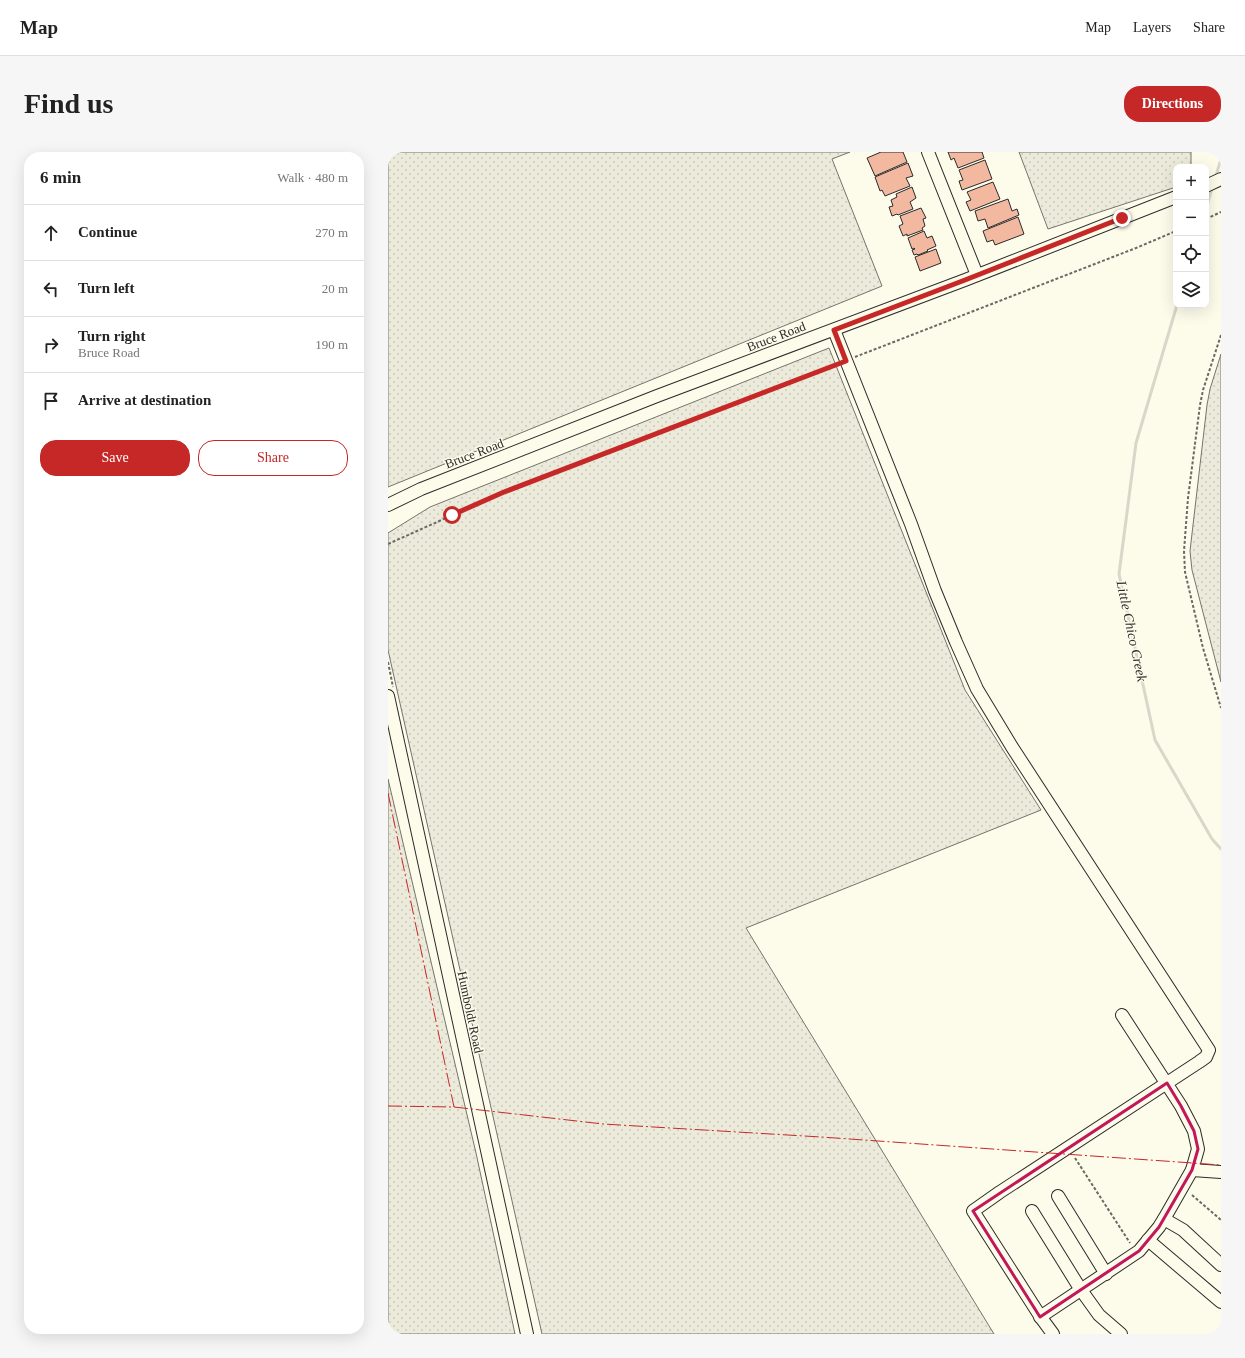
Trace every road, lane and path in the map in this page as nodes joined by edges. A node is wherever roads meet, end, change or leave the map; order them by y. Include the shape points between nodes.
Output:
1 (928, 152) edge
2 (1221, 180) edge
3 (1209, 185) edge
4 (1173, 199) edge
5 (1221, 212) edge
6 (1209, 218) edge
7 (1173, 232) edge
8 (977, 275) junction
9 (834, 330) junction
10 (1221, 335) edge
11 (846, 361) junction
12 (388, 505) edge
13 (388, 544) edge
14 (388, 696) edge
15 (1221, 708) edge
16 (1122, 1015) dead end
17 (1167, 1083) junction
18 (1075, 1158) dead end
19 (1192, 1170) junction
20 (1221, 1172) edge
21 (1192, 1195) dead end
22 (1058, 1196) dead end
23 (1032, 1210) dead end
24 (1164, 1219) junction
25 (1221, 1220) edge
26 (1148, 1240) junction
27 (1130, 1244) dead end
28 (1221, 1265) edge
29 (1106, 1274) junction
30 (1081, 1290) junction
31 (1221, 1302) edge
32 (1040, 1317) junction
33 (526, 1334) edge
34 (1053, 1334) edge
35 (1121, 1334) edge

1 - 8 street
2 - 3 street
4 - 8 street, Bruce Road
5 - 6 path
7 - 11 path
8 - 9 street, Bruce Road
9 - 11 street
9 - 12 street, Bruce Road via 657,396 421,489
10 - 15 path via 1200,406 1184,551 1185,572
11 - 13 path via 504,492
11 - 17 street via 938,598 977,689 1016,754 1208,1050 1206,1057
14 - 33 street, Humboldt Road
16 - 17 street
17 - 19 street via 1194,1131 1198,1149
17 - 32 street via 973,1211
18 - 27 path
19 - 20 street
19 - 24 street
21 - 25 path
22 - 29 street
23 - 30 street
24 - 26 street
24 - 28 street via 1183,1230
26 - 29 street via 1139,1251
26 - 31 street
29 - 30 street
30 - 32 street
30 - 35 street via 1099,1315
32 - 34 street

